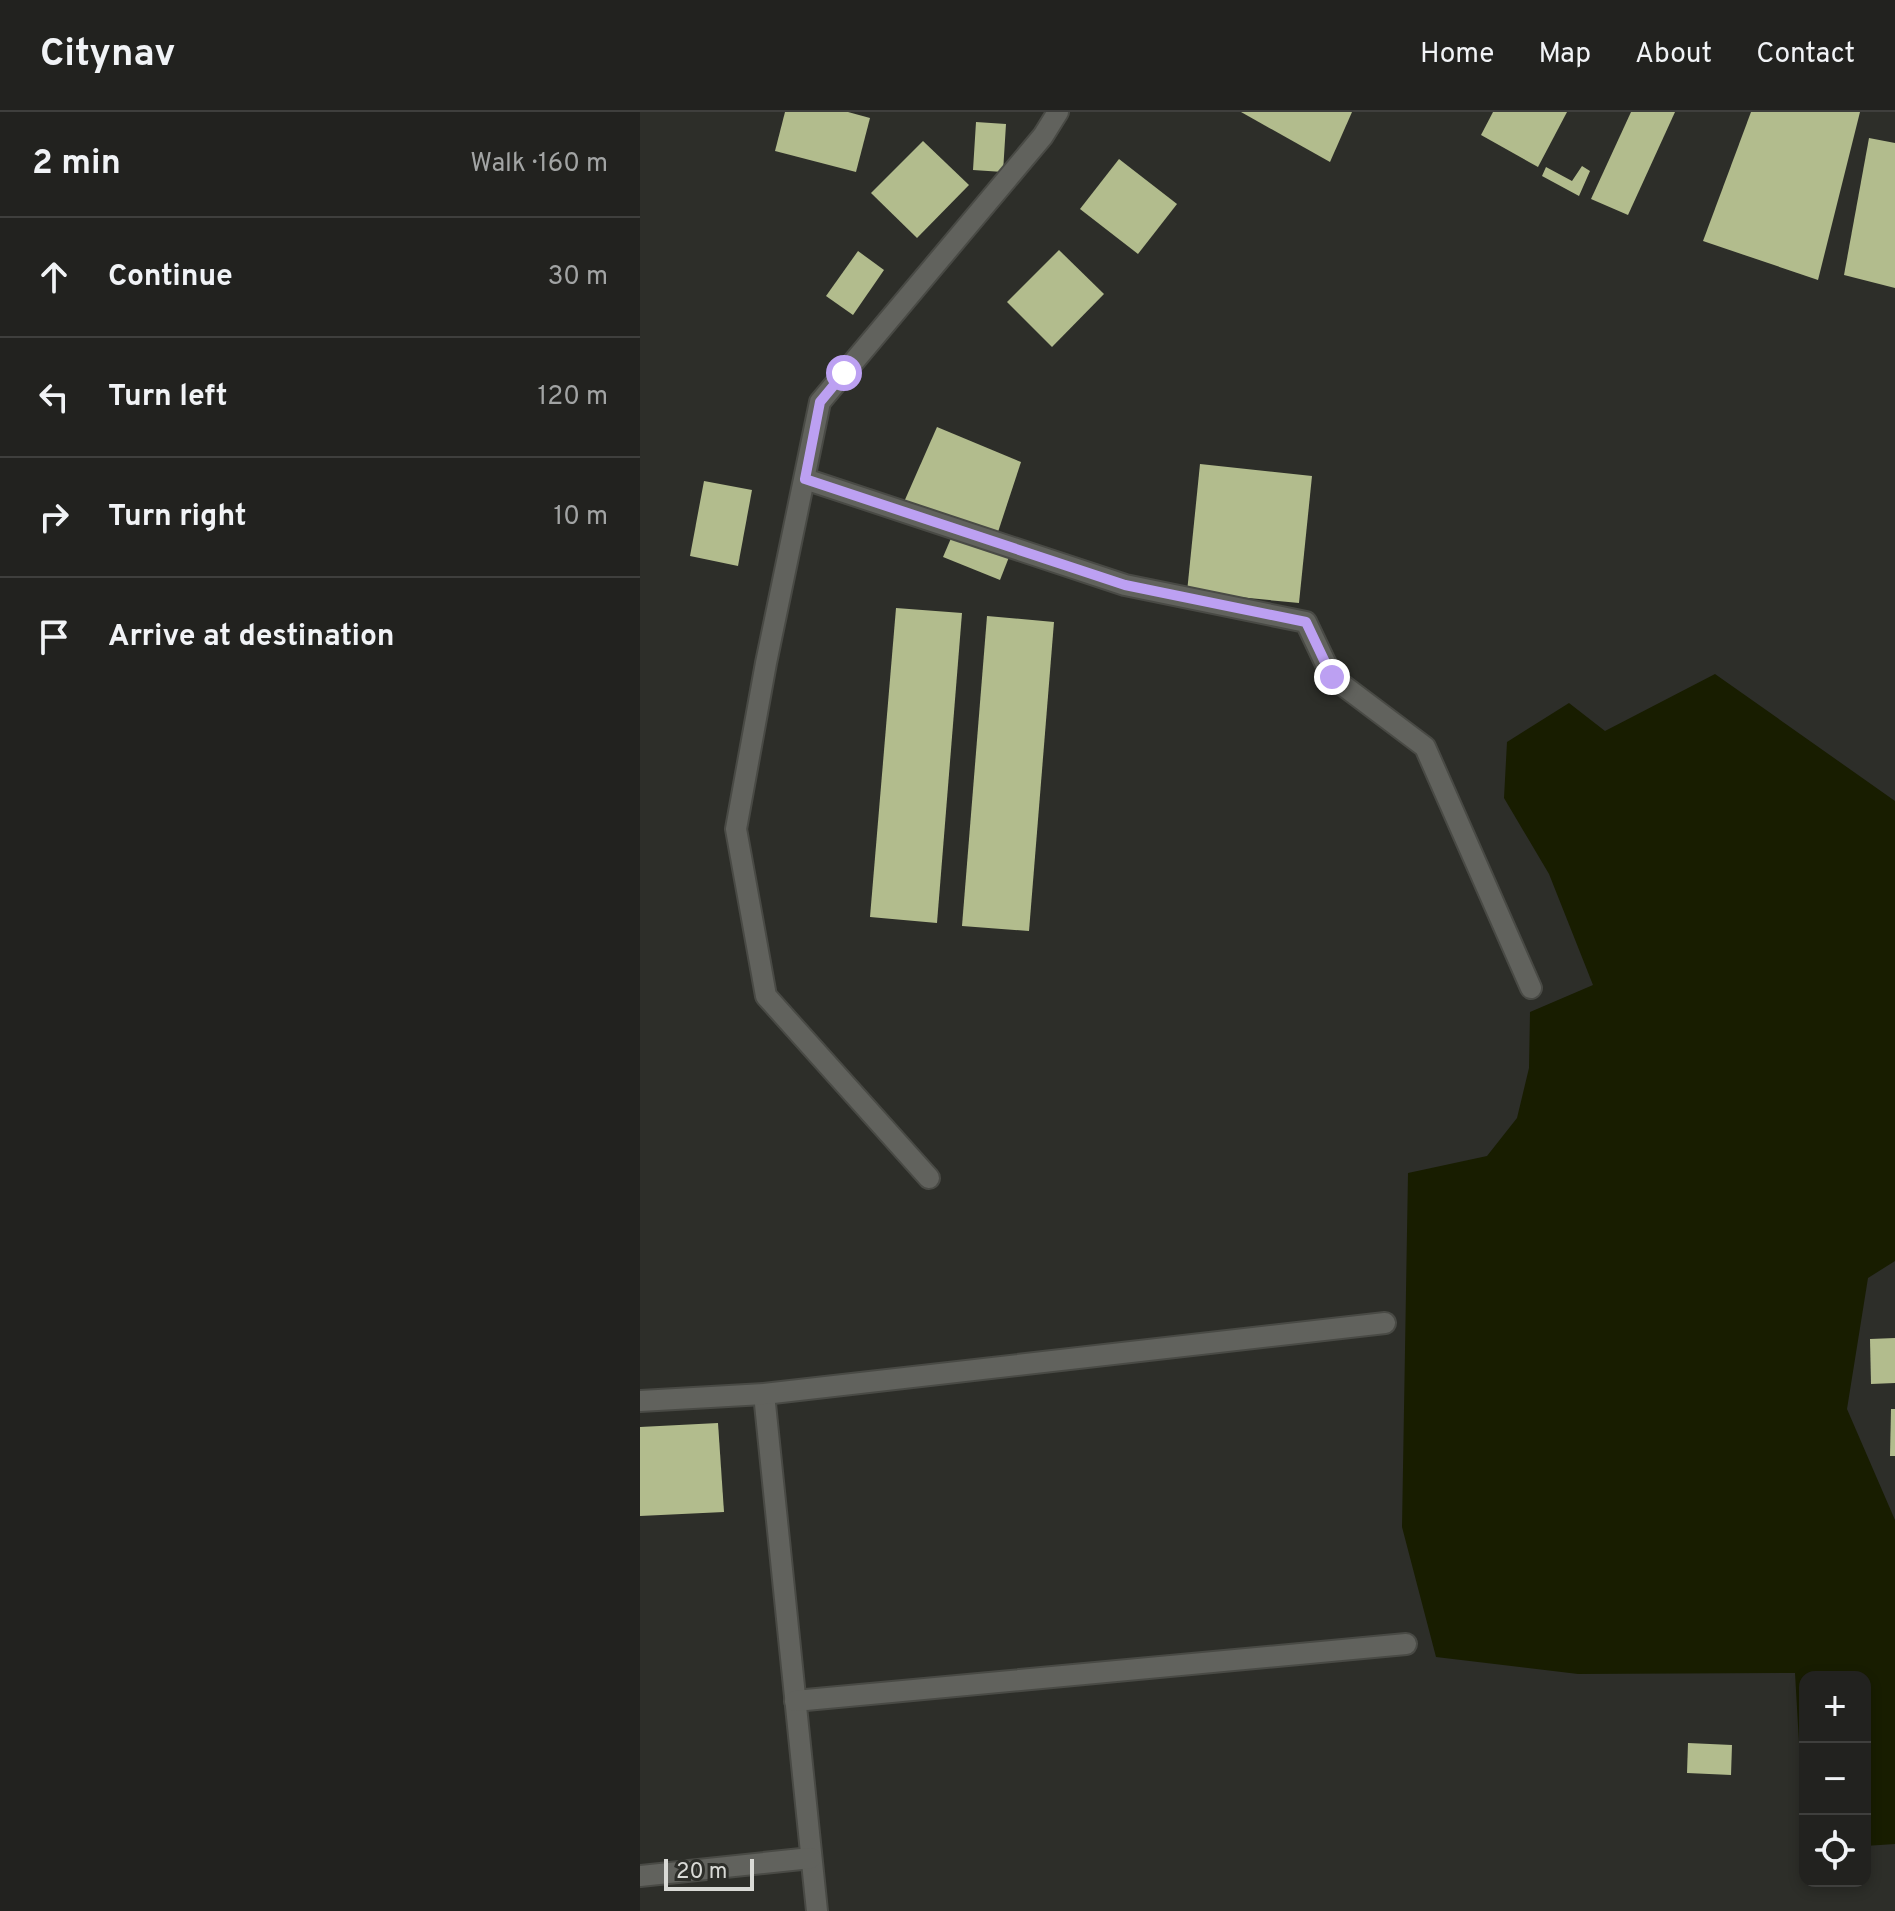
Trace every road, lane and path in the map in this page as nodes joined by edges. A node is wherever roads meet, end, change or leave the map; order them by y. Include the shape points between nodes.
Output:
1 (1058, 112) edge
2 (805, 479) junction
3 (1531, 988) dead end
4 (929, 1178) dead end
5 (1385, 1323) dead end
6 (764, 1394) junction
7 (640, 1401) edge
8 (1406, 1644) dead end
9 (795, 1701) junction
10 (811, 1858) junction
11 (640, 1876) edge
12 (817, 1911) edge

1 - 2 street via 820,402
2 - 3 street via 1125,585 1306,622 1332,677 1425,747
2 - 4 street via 763,678 736,829 738,844 766,996
5 - 6 street
6 - 7 street
6 - 9 street
8 - 9 street
9 - 10 street
10 - 11 street
10 - 12 street

